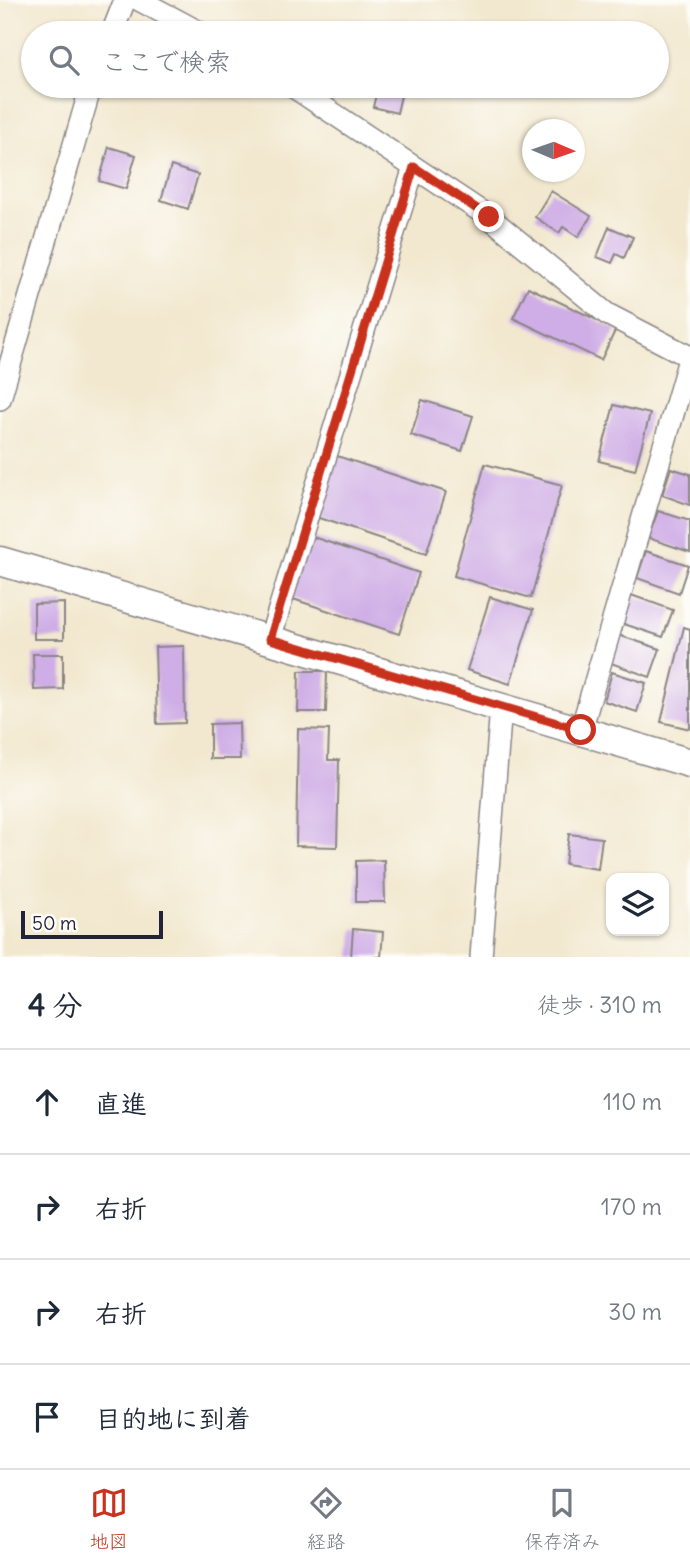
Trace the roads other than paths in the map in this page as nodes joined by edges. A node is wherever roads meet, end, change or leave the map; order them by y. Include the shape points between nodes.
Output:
1 (125, 0) edge
2 (139, 0) edge
3 (117, 21) edge
4 (178, 21) edge
5 (88, 98) edge
6 (310, 98) edge
7 (414, 167) junction
8 (690, 357) edge
9 (0, 399) edge
10 (0, 561) edge
11 (270, 639) junction
12 (501, 707) junction
13 (581, 730) junction
14 (690, 763) edge
15 (481, 957) edge

1 - 3 street
2 - 4 street
5 - 9 street
6 - 7 street
7 - 8 street via 489,217 607,314
7 - 11 street
8 - 13 street
10 - 11 street
11 - 12 street
12 - 13 street
12 - 15 street
13 - 14 street

